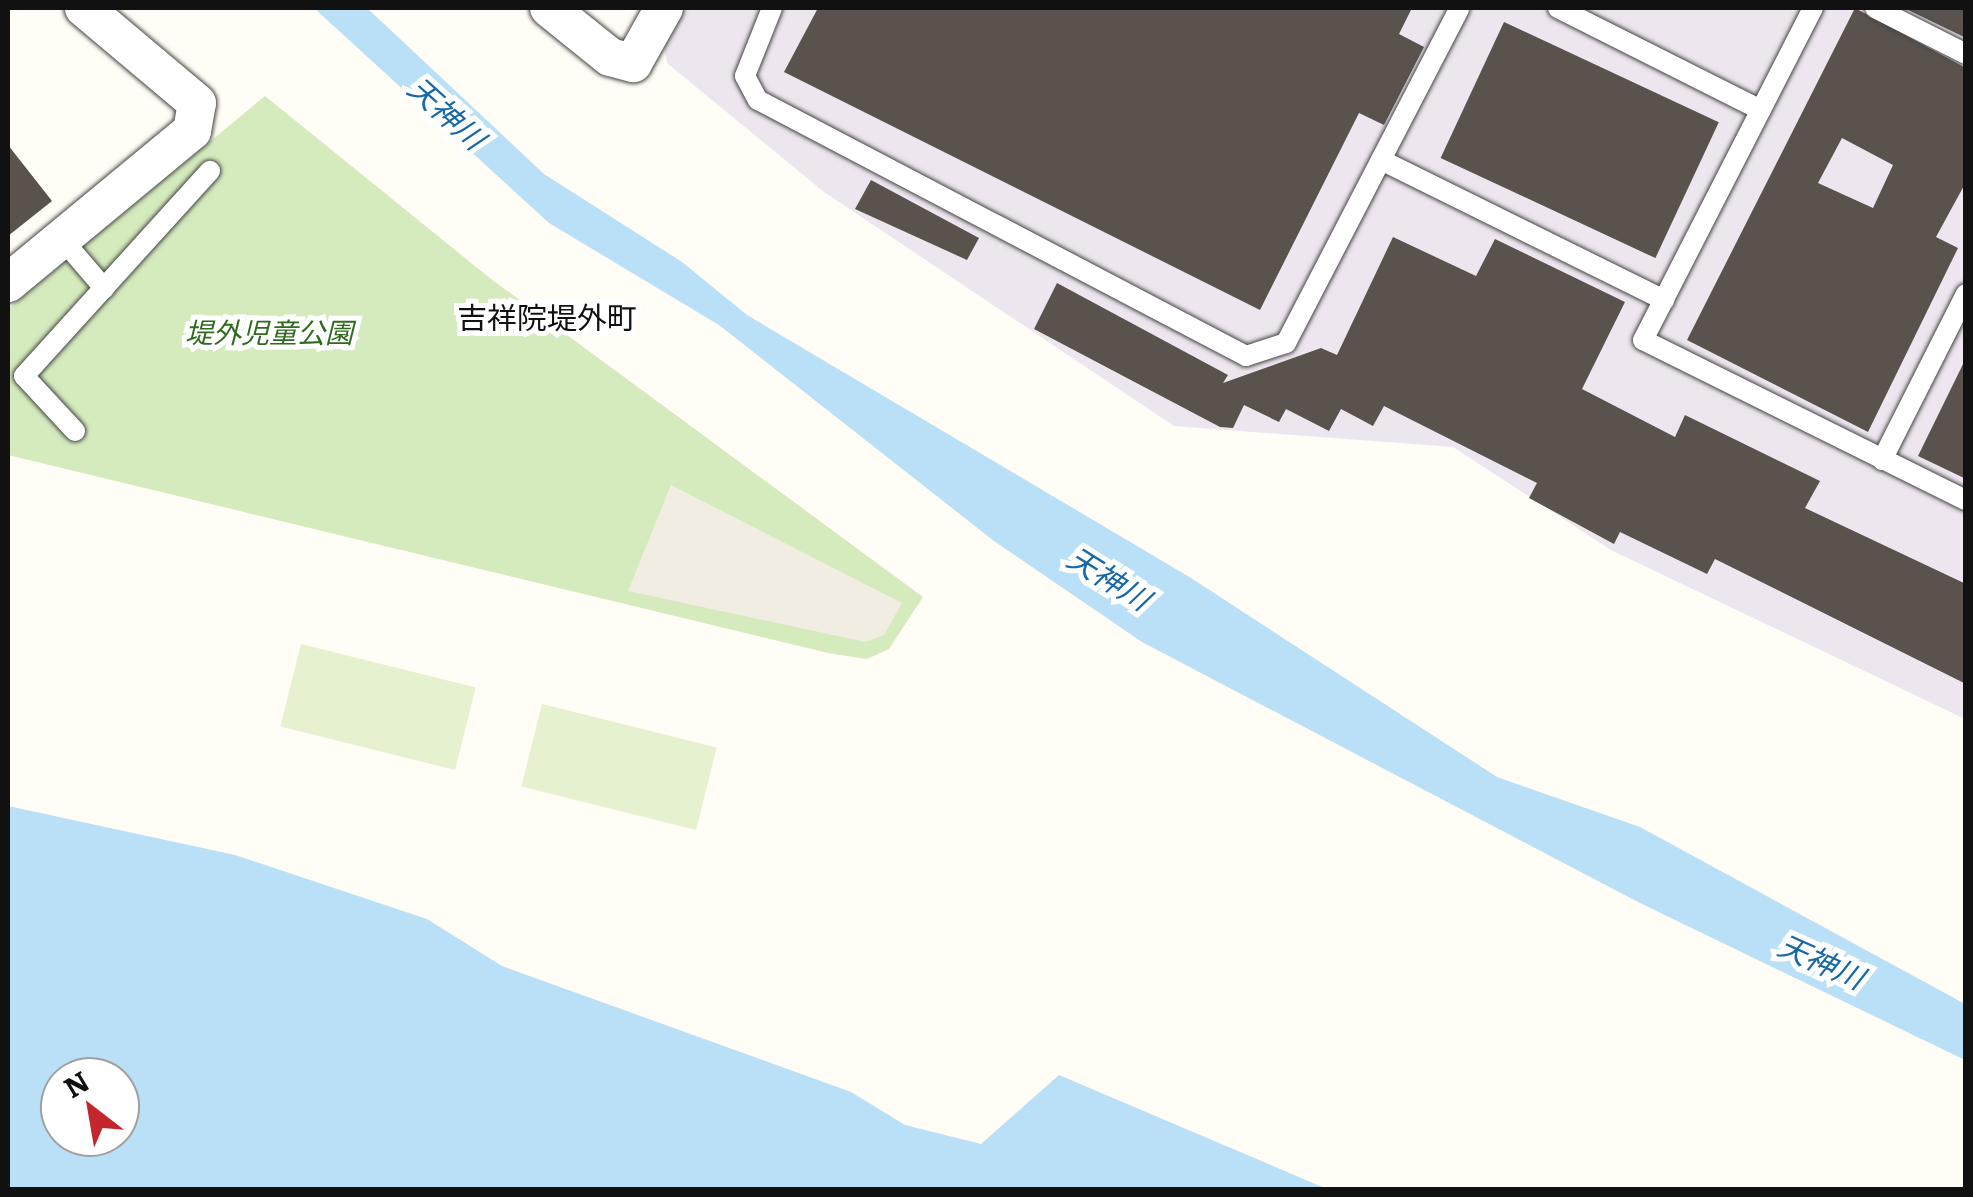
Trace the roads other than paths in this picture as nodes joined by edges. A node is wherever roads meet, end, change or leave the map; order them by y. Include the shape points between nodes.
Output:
1 (84, 8) edge
2 (549, 8) edge
3 (664, 8) edge
4 (772, 8) edge
5 (1460, 8) edge
6 (1558, 8) edge
7 (1813, 8) edge
8 (1875, 8) edge
9 (1966, 54) edge
10 (1760, 110) junction
11 (1381, 160) junction
12 (210, 171) dead end
13 (62, 239) junction
14 (8, 284) edge
15 (104, 288) junction
16 (1966, 294) edge
17 (1664, 300) junction
18 (74, 431) dead end
19 (1882, 460) junction
20 (1966, 500) edge

1 - 13 street via 197,102 192,131
2 - 3 street via 610,57 634,63
4 - 11 lane via 744,76 758,100 1246,356 1286,344
5 - 11 lane
6 - 10 lane
7 - 10 lane
8 - 9 lane
10 - 17 lane
11 - 17 lane
12 - 15 lane
13 - 14 street
13 - 15 lane
15 - 18 lane via 24,376
16 - 19 lane
17 - 19 lane via 1644,340
19 - 20 lane

